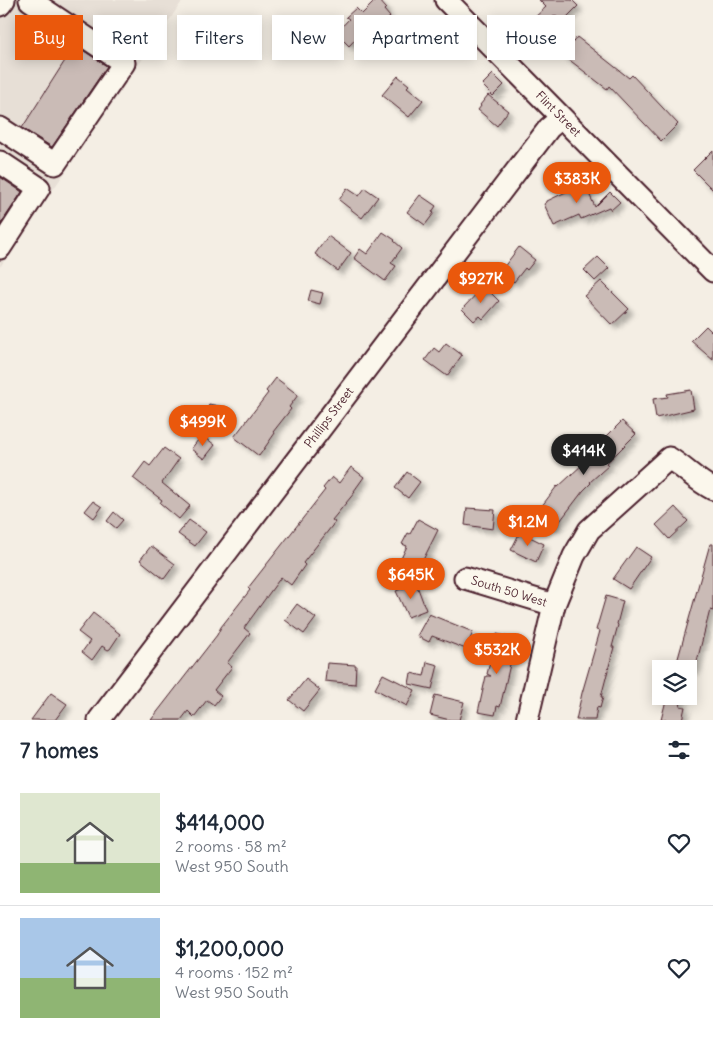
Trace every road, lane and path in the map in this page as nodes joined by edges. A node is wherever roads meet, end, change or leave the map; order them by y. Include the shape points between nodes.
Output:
1 (4, 0) edge
2 (30, 0) edge
3 (446, 0) edge
4 (0, 5) edge
5 (561, 118) junction
6 (0, 128) edge
7 (0, 162) edge
8 (0, 248) edge
9 (713, 271) edge
10 (713, 489) edge
11 (465, 578) dead end
12 (554, 605) junction
13 (99, 720) edge
14 (527, 720) edge

1 - 4 street
2 - 6 street via 124,63 55,164
3 - 5 street, Flint Street
5 - 9 street, Flint Street
5 - 13 street, Phillips Street via 549,128
7 - 8 street via 40,188
10 - 12 street via 669,458 589,530 574,556
11 - 12 street, South 50 West
12 - 14 street

